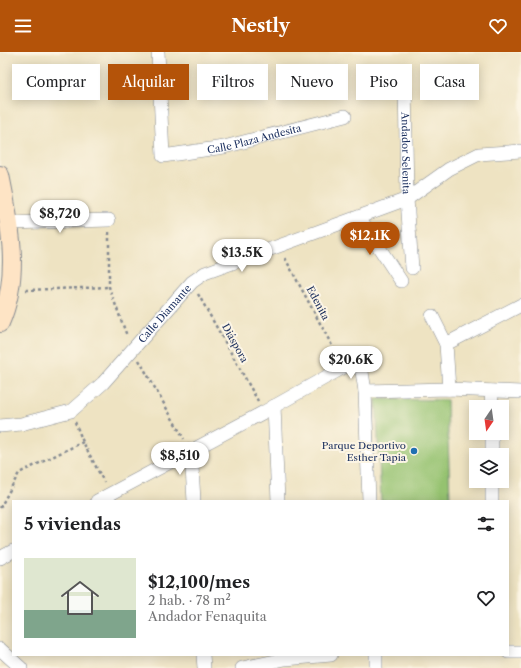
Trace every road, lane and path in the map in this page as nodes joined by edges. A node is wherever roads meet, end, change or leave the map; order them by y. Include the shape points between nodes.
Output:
1 (158, 52) edge
2 (405, 100) edge
3 (345, 116) dead end
4 (521, 151) edge
5 (0, 175) edge
6 (407, 199) junction
7 (359, 217) junction
8 (109, 220) joint
9 (10, 223) junction
10 (279, 247) junction
11 (412, 268) dead end
12 (401, 281) dead end
13 (192, 282) junction
14 (109, 287) junction
15 (10, 290) junction
16 (521, 305) edge
17 (432, 316) dead end
18 (0, 323) edge
19 (446, 344) junction
20 (132, 349) junction
21 (344, 367) junction
22 (449, 389) junction
23 (365, 391) junction
24 (491, 391) junction
25 (521, 392) edge
26 (492, 400) edge
27 (269, 409) junction
28 (71, 411) junction
29 (0, 426) edge
30 (83, 442) junction
31 (191, 450) junction
32 (492, 488) edge
33 (110, 493) junction
34 (99, 500) edge
35 (194, 500) edge
36 (278, 500) edge
37 (369, 500) edge
38 (492, 500) edge
39 (0, 508) edge
40 (12, 552) edge
41 (0, 558) edge
42 (5, 649) edge
43 (509, 652) edge
44 (521, 652) edge
45 (203, 656) edge
46 (308, 656) edge
47 (376, 656) edge
48 (285, 657) edge
49 (251, 667) edge
50 (21, 668) edge
51 (204, 668) edge
52 (376, 668) edge

1 - 3 street, Calle Plaza Andesita via 163,156 224,147
2 - 6 street, Andador Selenita
4 - 6 street, Calle Diamante via 479,154 449,169
5 - 9 street
6 - 7 street, Calle Diamante
6 - 11 street, Andador Selenita
7 - 10 street, Calle Diamante
7 - 12 street
8 - 9 street
8 - 14 path
9 - 15 street
10 - 13 street, Calle Diamante via 205,273
10 - 21 path, Edenita
13 - 20 street, Calle Diamante
13 - 27 path, Diáspora
14 - 15 path
14 - 20 path
15 - 18 street
16 - 19 street
17 - 19 street
19 - 22 street
20 - 28 street, Calle Diamante via 103,382
20 - 31 path
21 - 23 street via 356,363 362,372
21 - 27 street
22 - 23 street
22 - 24 street
23 - 37 street
24 - 25 street
24 - 26 street
27 - 31 street
27 - 36 street
28 - 29 street, Calle Diamante via 21,424
28 - 30 path
30 - 33 path
30 - 39 path via 19,473
31 - 33 street
31 - 35 street
32 - 38 street
33 - 34 street
40 - 41 street
42 - 50 street
43 - 44 street
45 - 51 street
46 - 48 street
47 - 52 street
48 - 49 street

